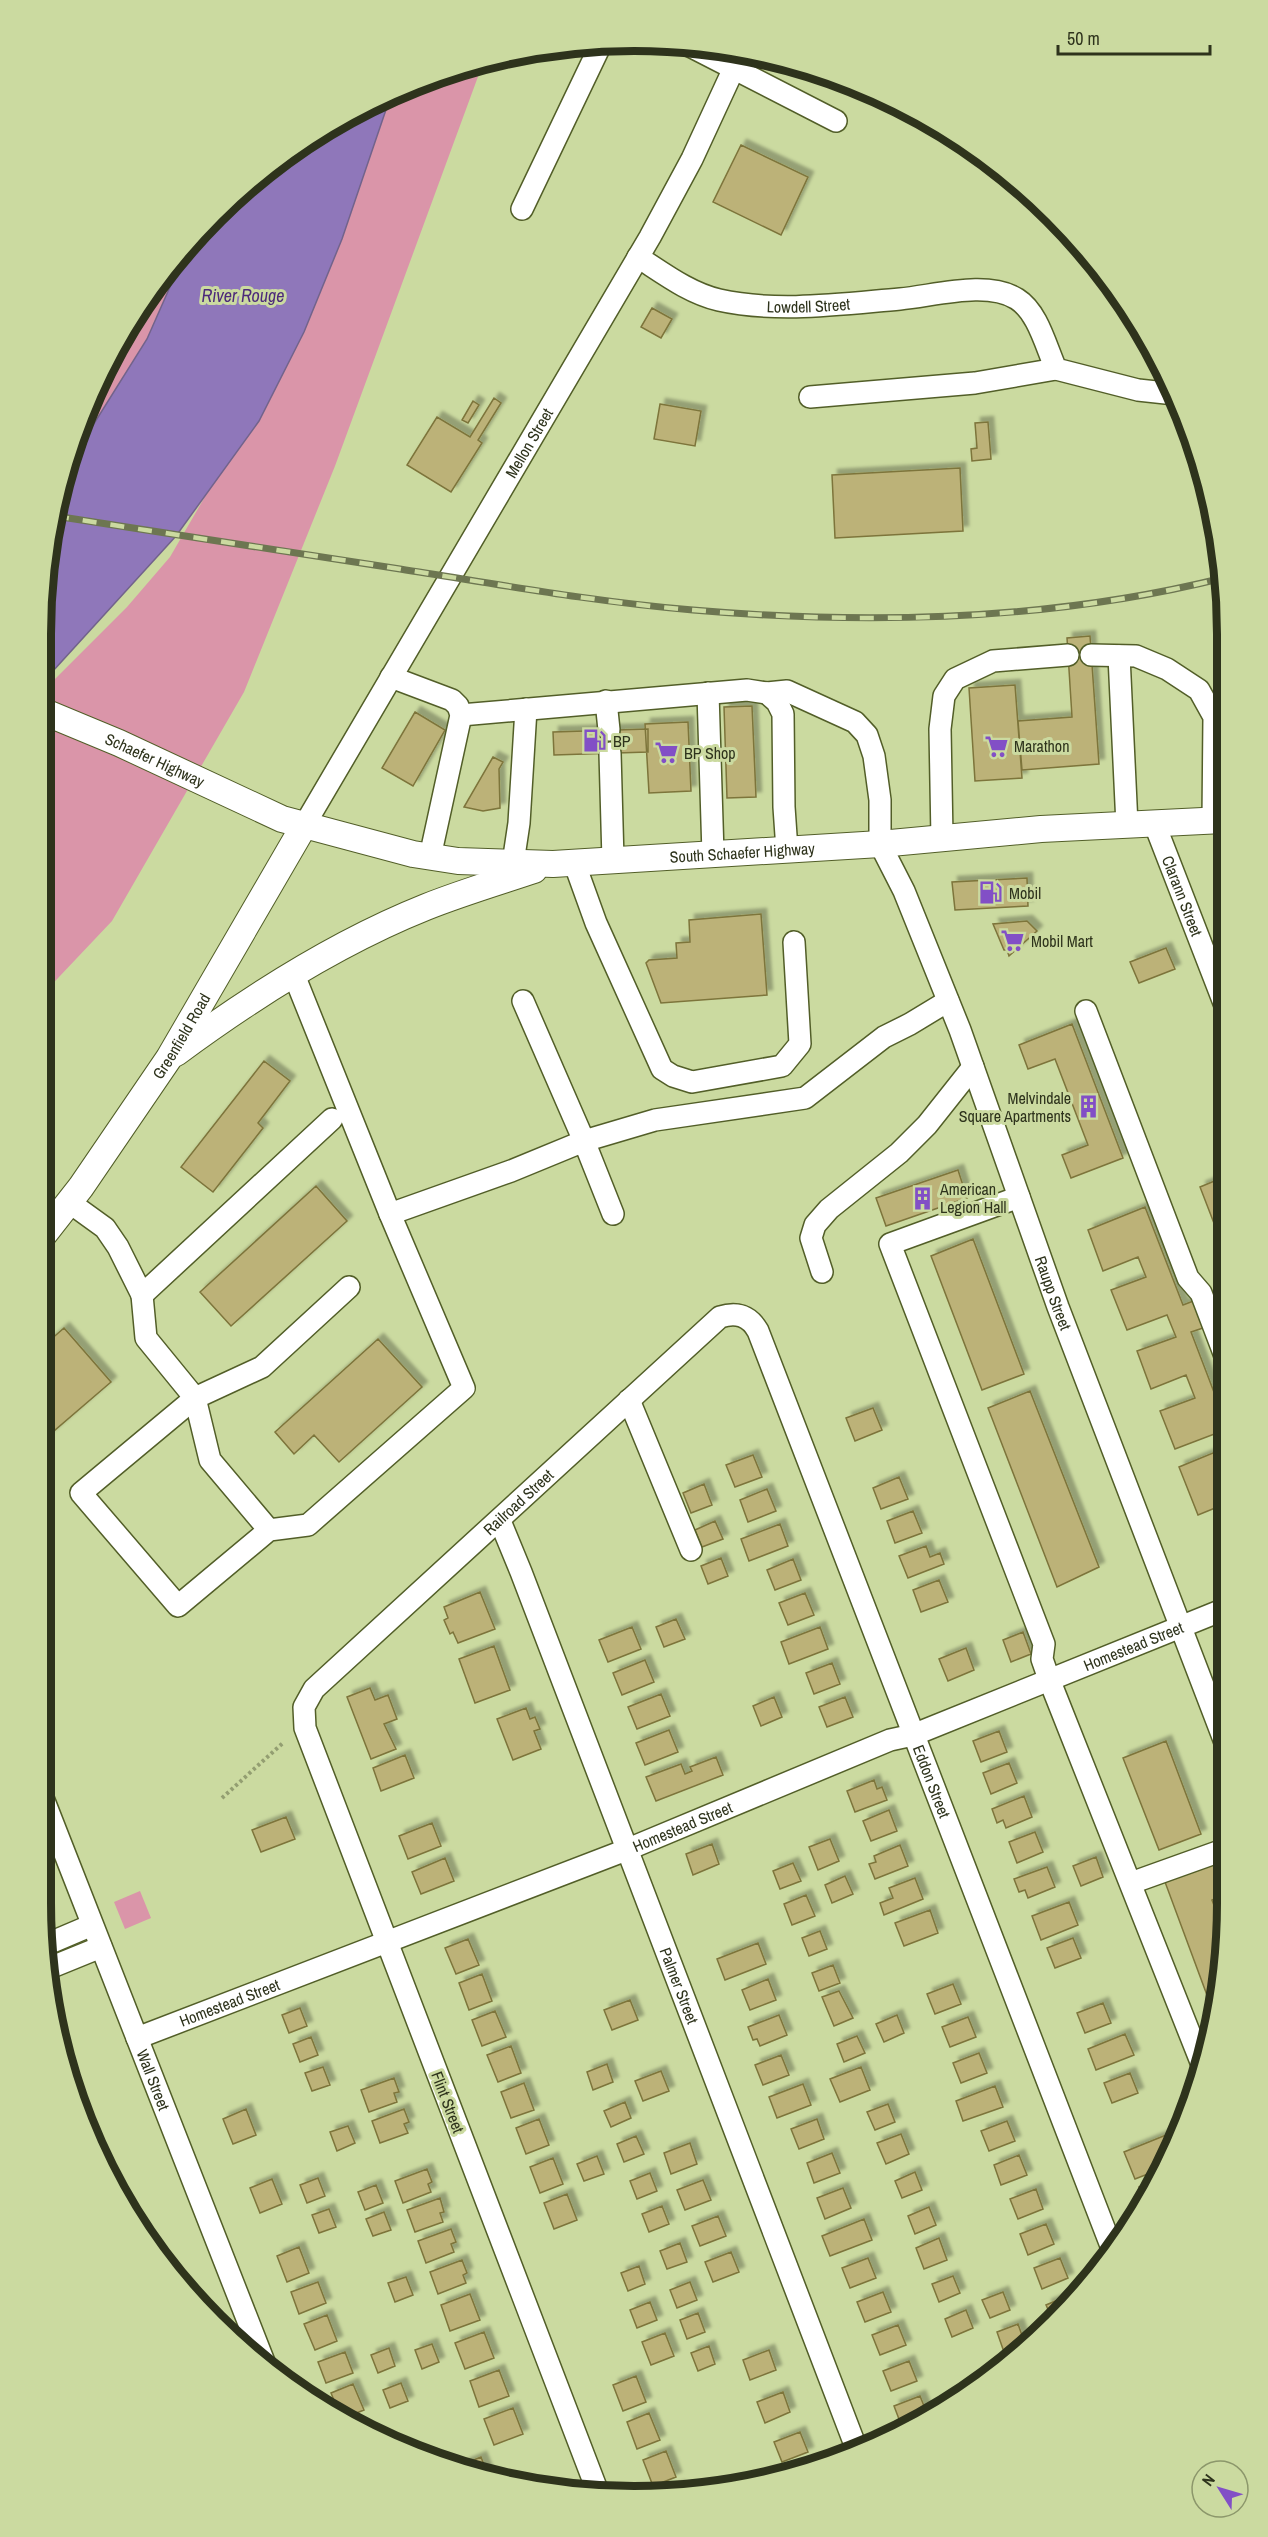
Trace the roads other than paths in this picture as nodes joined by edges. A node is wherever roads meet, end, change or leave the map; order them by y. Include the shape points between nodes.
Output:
1 (597, 52) edge
2 (738, 61) edge
3 (836, 121) dead end
4 (522, 209) dead end
5 (638, 257) junction
6 (1056, 369) junction
7 (1165, 393) edge
8 (810, 397) dead end
9 (1091, 655) dead end
10 (1068, 656) dead end
11 (1119, 656) junction
12 (391, 677) junction
13 (708, 693) junction
14 (767, 693) junction
15 (606, 701) junction
16 (526, 709) junction
17 (51, 715) edge
18 (461, 715) junction
19 (609, 730) dead end
20 (610, 753) dead end
21 (1217, 794) edge
22 (266, 813) joint
23 (1217, 820) edge
24 (305, 824) junction
25 (1127, 825) junction
26 (1155, 825) junction
27 (942, 838) junction
28 (880, 844) junction
29 (787, 850) junction
30 (713, 854) junction
31 (430, 857) junction
32 (613, 860) junction
33 (513, 863) junction
34 (564, 863) junction
35 (794, 942) dead end
36 (1215, 956) edge
37 (294, 975) junction
38 (523, 1001) dead end
39 (948, 1001) junction
40 (1086, 1011) dead end
41 (168, 1058) junction
42 (973, 1067) junction
43 (333, 1119) dead end
44 (584, 1141) junction
45 (1019, 1197) junction
46 (69, 1202) junction
47 (390, 1214) junction
48 (613, 1214) dead end
49 (51, 1225) edge
50 (822, 1272) dead end
51 (349, 1287) dead end
52 (142, 1295) junction
53 (743, 1316) joint
54 (1217, 1335) edge
55 (195, 1398) junction
56 (629, 1400) junction
57 (500, 1521) junction
58 (269, 1530) junction
59 (691, 1550) dead end
60 (1217, 1612) edge
61 (1180, 1626) junction
62 (1049, 1679) junction
63 (1217, 1703) edge
64 (304, 1707) joint
65 (913, 1735) junction
66 (51, 1818) edge
67 (626, 1850) junction
68 (1217, 1851) edge
69 (1131, 1883) junction
70 (92, 1924) junction
71 (52, 1942) edge
72 (388, 1943) junction
73 (101, 1947) junction
74 (55, 1966) edge
75 (137, 2038) junction
76 (1197, 2053) edge
77 (1109, 2241) edge
78 (259, 2349) edge
79 (854, 2443) edge
80 (595, 2485) edge

1 - 4 street
2 - 3 street
2 - 5 street, Mellon Street via 692,159
5 - 6 street, Lowdell Street via 685,287 717,299 772,306 900,299 989,289 1016,298 1031,313
5 - 12 street, Mellon Street
6 - 7 street
6 - 8 street via 975,383
9 - 11 street
10 - 27 street via 993,661 955,679 944,696 940,729
11 - 21 street via 1136,656 1167,669 1199,690 1214,717
11 - 25 street
12 - 18 street via 452,700
12 - 24 street, Mellon Street
13 - 14 street
13 - 15 street
13 - 30 street
14 - 28 street via 787,691 855,722 867,735 880,800
14 - 29 street via 783,714
15 - 16 street
15 - 19 street
16 - 18 street
16 - 33 street
17 - 22 main road, Schaefer Highway
18 - 31 street
20 - 32 street
22 - 24 main road, South Schaefer Highway
23 - 26 main road, South Schaefer Highway
24 - 31 main road, South Schaefer Highway
24 - 41 main road, Greenfield Road
25 - 26 main road, South Schaefer Highway
25 - 27 main road, South Schaefer Highway
26 - 36 street, Clarann Street
27 - 28 main road, South Schaefer Highway
28 - 29 main road, South Schaefer Highway
28 - 39 street, Raupp Street via 904,891
29 - 30 main road, South Schaefer Highway
30 - 32 main road, South Schaefer Highway
31 - 33 main road, South Schaefer Highway
32 - 34 main road, South Schaefer Highway
33 - 34 main road, South Schaefer Highway
34 - 35 street via 596,923 662,1069 673,1077 692,1082 782,1066 800,1044
34 - 37 main road via 424,908
37 - 41 main road via 231,1012
37 - 47 street
38 - 44 street
39 - 42 street, Raupp Street
39 - 44 street via 884,1037 805,1098 654,1120
40 - 54 street via 1188,1278 1201,1293
41 - 46 main road, Greenfield Road
42 - 45 street, Raupp Street
42 - 50 street via 927,1125 815,1225 811,1238
43 - 52 street
44 - 47 street
44 - 48 street
45 - 61 street, Raupp Street
45 - 62 street via 890,1244 1044,1644 1042,1659
46 - 49 main road, Greenfield Road
46 - 52 street via 105,1228
47 - 58 street via 464,1388 308,1525
51 - 55 street via 262,1367
52 - 55 street via 146,1338
53 - 56 street, Railroad Street via 720,1317
53 - 65 street, Eddon Street via 758,1331
55 - 58 street via 210,1461
55 - 58 street via 81,1493 178,1606
56 - 57 street, Railroad Street
56 - 59 street
57 - 64 street, Railroad Street via 314,1689
57 - 67 street, Palmer Street
60 - 61 street, Homestead Street
61 - 62 street, Homestead Street
61 - 63 street, Raupp Street
62 - 65 street, Homestead Street
62 - 69 street
64 - 72 street, Flint Street via 305,1728
65 - 67 street, Homestead Street via 890,1740
65 - 77 street, Eddon Street
66 - 70 street, Wall Street
67 - 72 street, Homestead Street
67 - 79 street, Palmer Street
68 - 69 street
69 - 76 street
70 - 71 street
70 - 73 street, Wall Street
72 - 75 street, Homestead Street
72 - 80 street, Flint Street
73 - 74 street
73 - 75 street, Wall Street
75 - 78 street, Wall Street

